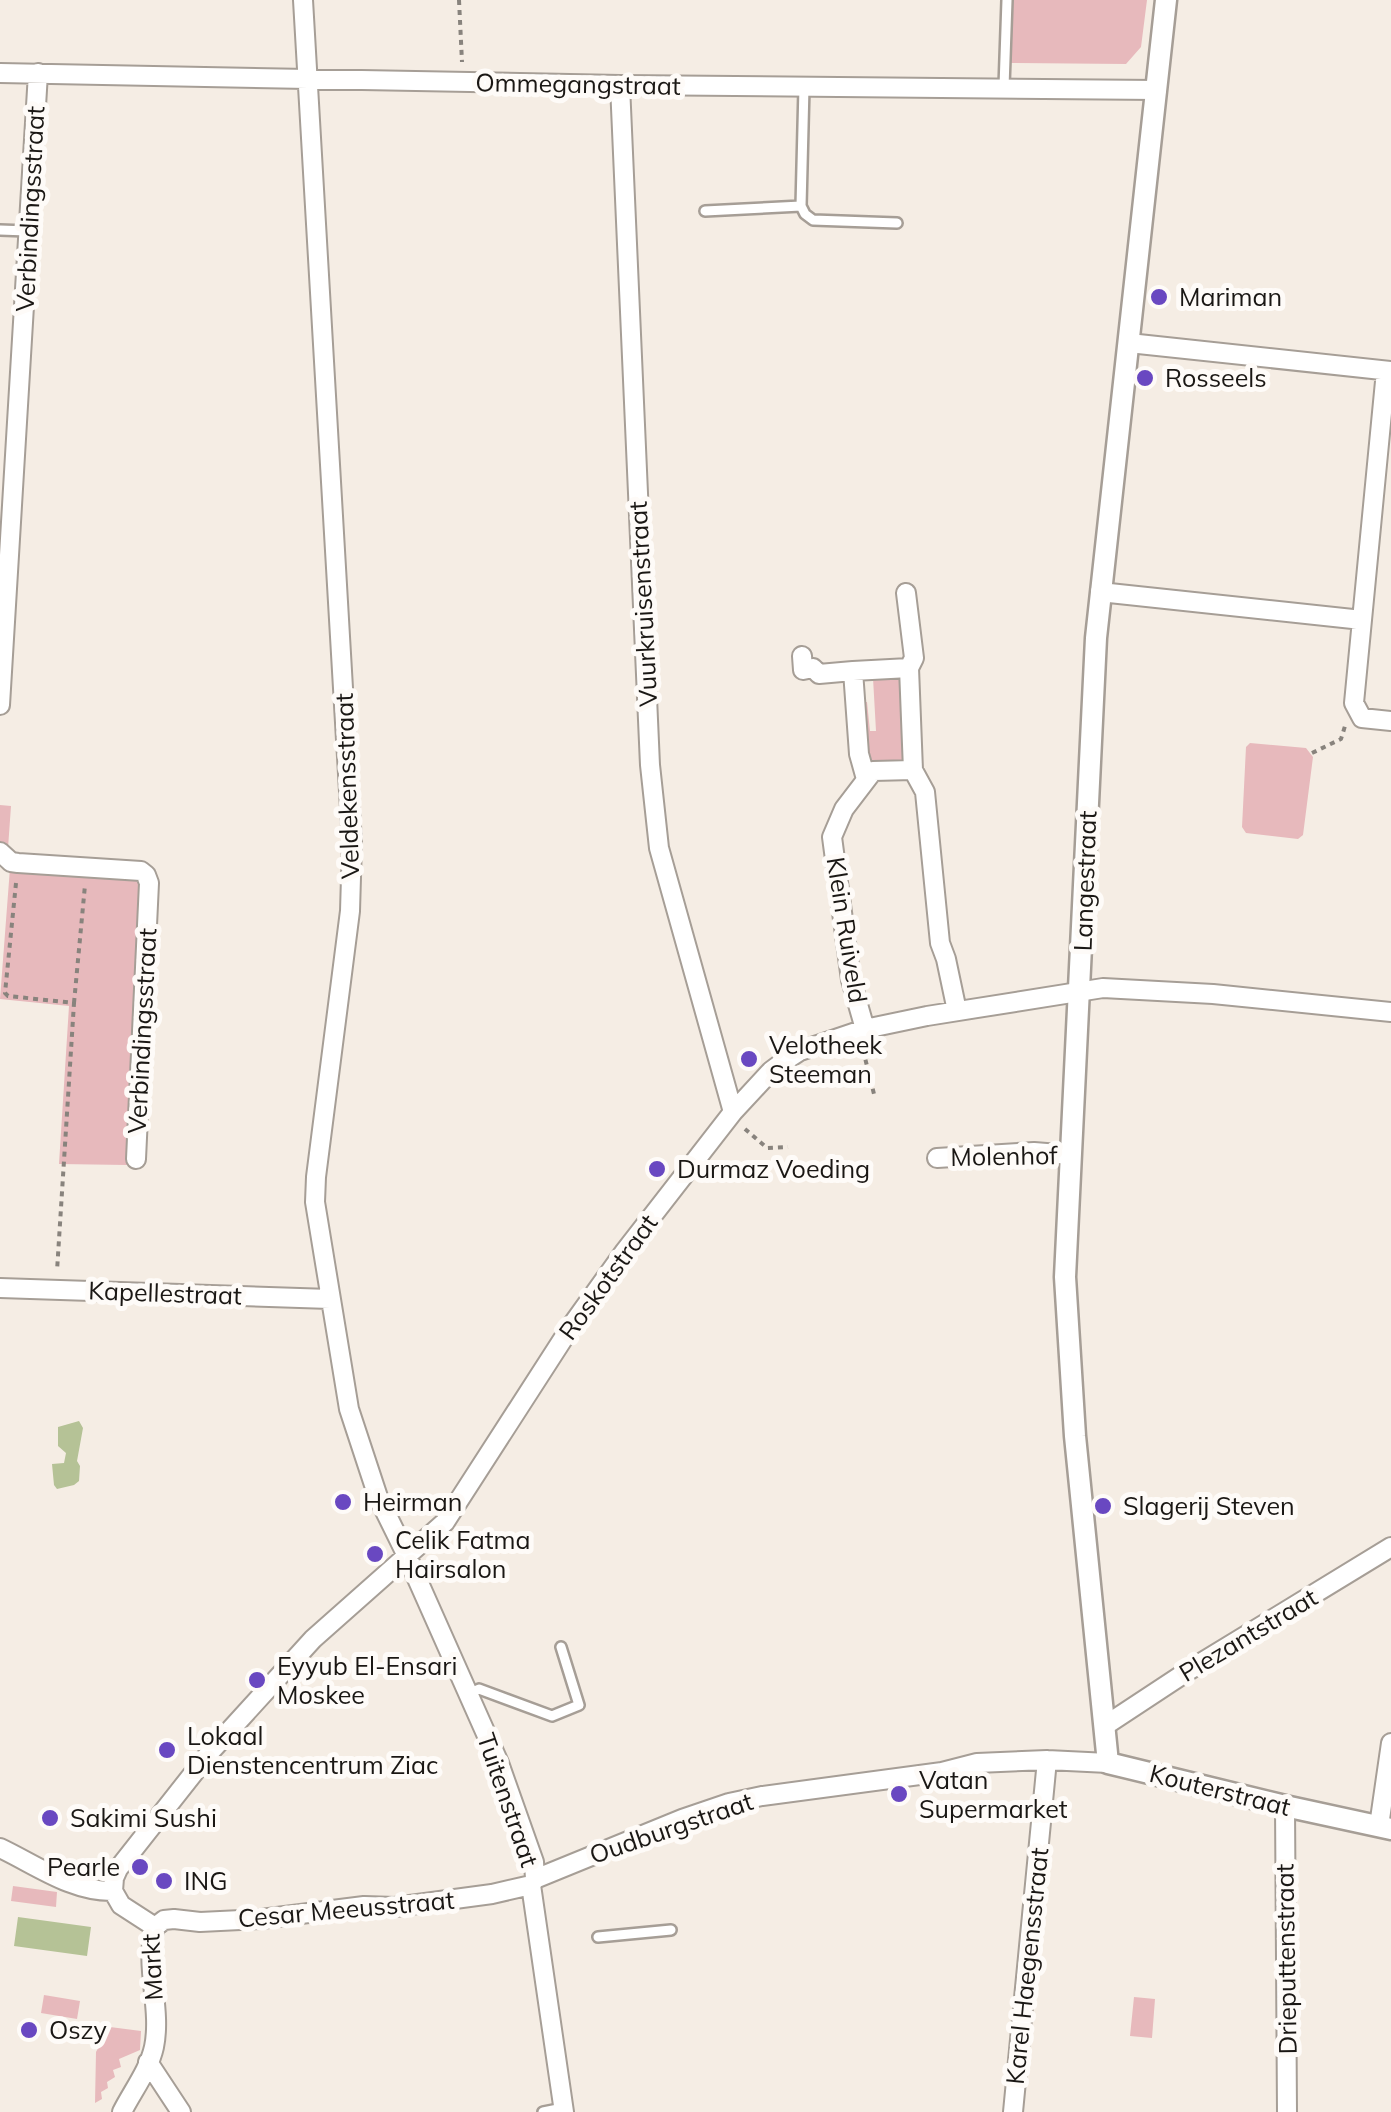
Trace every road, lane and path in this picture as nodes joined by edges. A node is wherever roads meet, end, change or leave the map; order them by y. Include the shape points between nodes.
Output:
1 (303, 0) edge
2 (459, 0) edge
3 (1007, 0) edge
4 (1166, 0) edge
5 (0, 72) edge
6 (38, 73) junction
7 (307, 78) junction
8 (463, 82) junction
9 (620, 85) junction
10 (804, 86) junction
11 (1004, 87) junction
12 (1157, 90) junction
13 (801, 206) junction
14 (705, 210) dead end
15 (898, 223) dead end
16 (0, 230) edge
17 (29, 231) junction
18 (1130, 343) junction
19 (1389, 371) edge
20 (1100, 592) junction
21 (906, 593) dead end
22 (1362, 620) junction
23 (802, 656) dead end
24 (909, 668) junction
25 (853, 671) junction
26 (0, 704) edge
27 (1362, 718) junction
28 (1391, 721) edge
29 (1312, 753) dead end
30 (913, 770) junction
31 (866, 779) junction
32 (0, 852) edge
33 (18, 863) junction
34 (71, 866) junction
35 (1080, 992) junction
36 (74, 1004) junction
37 (957, 1011) junction
38 (1391, 1012) edge
39 (860, 1031) junction
40 (875, 1098) dead end
41 (731, 1114) junction
42 (788, 1147) dead end
43 (1071, 1155) junction
44 (938, 1158) dead end
45 (136, 1159) dead end
46 (0, 1288) edge
47 (55, 1290) junction
48 (330, 1298) junction
49 (1391, 1547) edge
50 (408, 1556) junction
51 (560, 1648) dead end
52 (468, 1694) junction
53 (1106, 1724) junction
54 (1391, 1743) edge
55 (1047, 1760) junction
56 (1108, 1763) junction
57 (1285, 1806) junction
58 (1385, 1827) edge
59 (0, 1848) edge
60 (533, 1882) junction
61 (113, 1891) junction
62 (155, 1927) junction
63 (670, 1930) dead end
64 (598, 1937) dead end
65 (148, 2062) junction
66 (564, 2110) edge
67 (122, 2112) edge
68 (181, 2112) edge
69 (544, 2112) edge
70 (1013, 2112) edge
71 (1287, 2112) edge

1 - 7 street, Veldekensstraat
2 - 8 path
3 - 11 lane
4 - 12 street, Langestraat
5 - 6 street, Ommegangstraat
6 - 7 street, Ommegangstraat
6 - 17 street, Verbindingsstraat
7 - 8 street, Ommegangstraat
7 - 48 street, Veldekensstraat via 352,843 316,1177
8 - 9 street, Ommegangstraat
9 - 10 street, Ommegangstraat
9 - 41 street, Vuurkruisenstraat via 659,848
10 - 11 street, Ommegangstraat
10 - 13 lane
11 - 12 street, Ommegangstraat
12 - 18 street, Langestraat
13 - 14 lane
13 - 15 lane via 813,220
16 - 17 lane
17 - 26 street, Verbindingsstraat
18 - 19 street
18 - 20 street, Langestraat
19 - 22 street
20 - 22 street
20 - 35 street, Langestraat
21 - 24 street via 914,658
22 - 27 street via 1354,702
23 - 25 street via 803,670
24 - 25 street
24 - 30 street
25 - 31 street
27 - 28 street
27 - 29 path via 1346,723 1341,739
30 - 31 street via 873,771
30 - 37 street via 924,792 940,943
31 - 39 street, Klein Ruiveld via 832,838
32 - 33 street, Verbindingsstraat
33 - 34 street, Verbindingsstraat
33 - 36 path via 4,993
34 - 36 path via 85,882
34 - 45 street, Verbindingsstraat via 141,871 149,883
35 - 37 street, Roskotstraat
35 - 38 street, Roskotstraat via 1213,994
35 - 43 street, Langestraat
36 - 47 path
37 - 39 street, Roskotstraat
39 - 40 path
39 - 41 street, Roskotstraat via 800,1051
41 - 42 path via 767,1148
41 - 50 street, Roskotstraat via 572,1325 445,1522
43 - 44 street, Molenhof
43 - 53 street, Langestraat via 1065,1277 1074,1436
46 - 47 street, Kapellestraat
47 - 48 street, Kapellestraat
48 - 50 street, Veldekensstraat via 349,1408 378,1496
49 - 53 street, Plezantstraat
50 - 52 street, Tuitenstraat
50 - 61 street, Roskotstraat via 314,1639 212,1752 118,1869
51 - 52 lane via 579,1705 552,1716 479,1689
52 - 60 street, Tuitenstraat via 534,1862
53 - 56 street, Langestraat
54 - 58 street
55 - 56 street, Kouterstraat
55 - 60 street, Oudburgstraat via 976,1763 729,1803
55 - 70 street, Karel Haegensstraat
56 - 57 street, Kouterstraat
57 - 58 street, Kouterstraat
57 - 71 street, Drieputtenstraat
59 - 61 street, Markt via 74,1885
60 - 62 street, Cesar Meeusstraat via 394,1907 164,1920
60 - 66 street, Tuitenstraat
61 - 62 street, Markt via 121,1905
62 - 65 street, Markt via 154,2046
63 - 64 lane
65 - 67 street, Markt
65 - 68 street
66 - 69 lane

